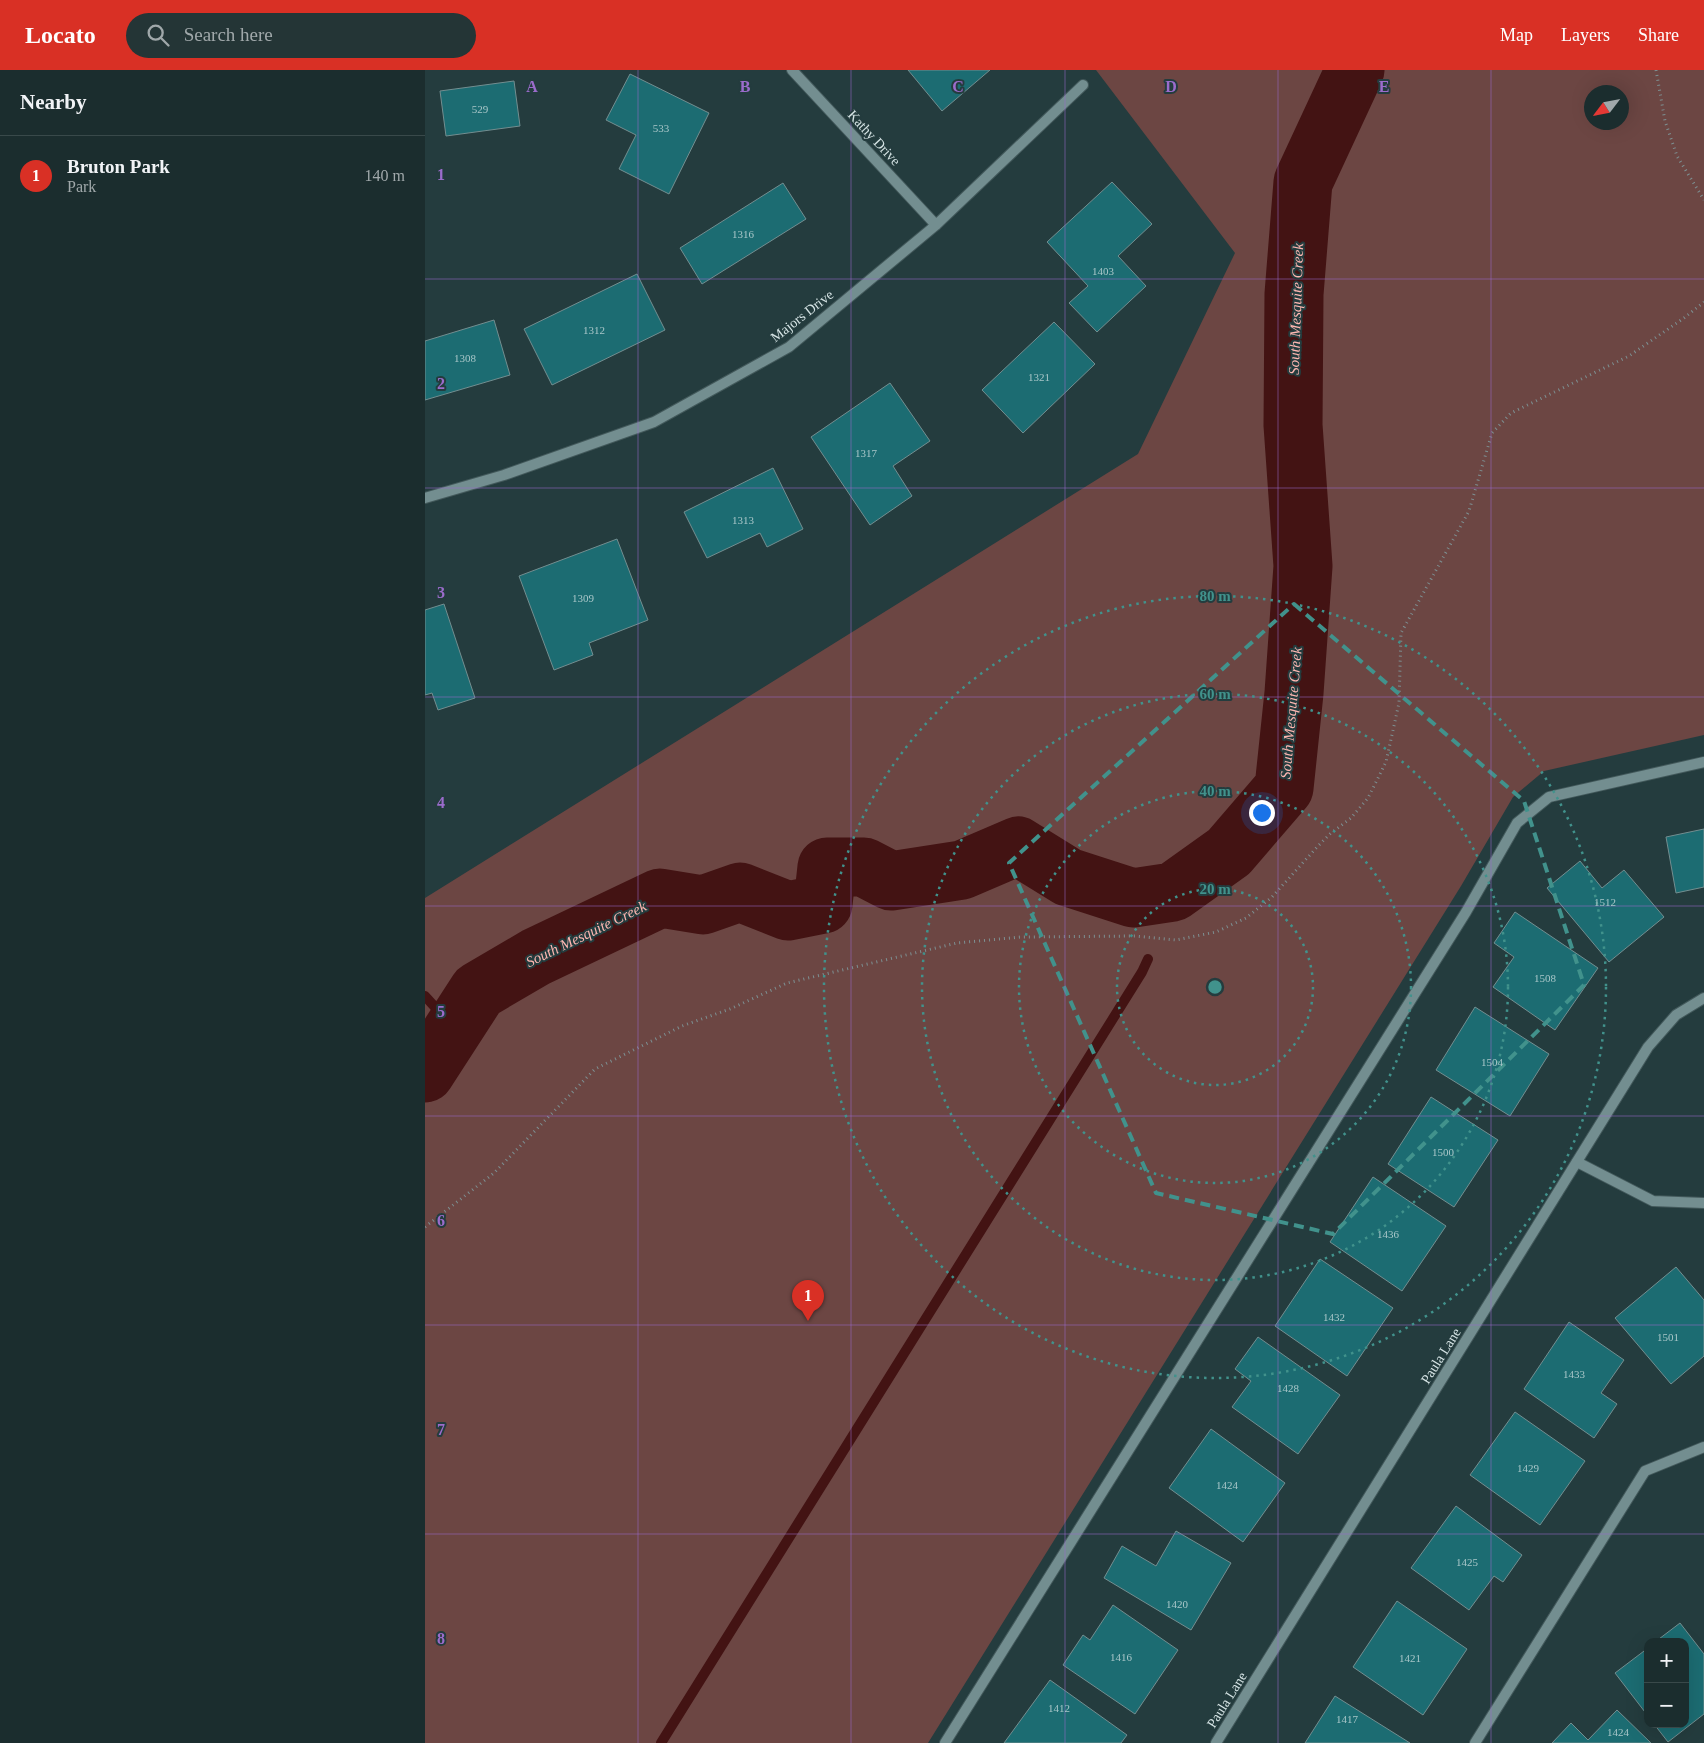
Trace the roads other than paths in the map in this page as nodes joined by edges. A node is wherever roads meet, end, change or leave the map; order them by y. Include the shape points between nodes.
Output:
1 (792, 70) edge
2 (1083, 85) dead end
3 (935, 225) junction
4 (425, 498) edge
5 (1704, 762) edge
6 (1704, 998) edge
7 (1577, 1162) junction
8 (1704, 1203) edge
9 (1704, 1447) edge
10 (945, 1743) edge
11 (1216, 1743) edge
12 (1475, 1743) edge

1 - 3 street, Kathy Drive
2 - 3 street, Majors Drive
3 - 4 street, Majors Drive via 789,347 654,422 504,475
5 - 10 street via 1549,797 1517,823 1466,912
6 - 7 street, Paula Lane via 1676,1015 1648,1047
7 - 8 street via 1653,1201
7 - 11 street, Paula Lane
9 - 12 street via 1645,1471

